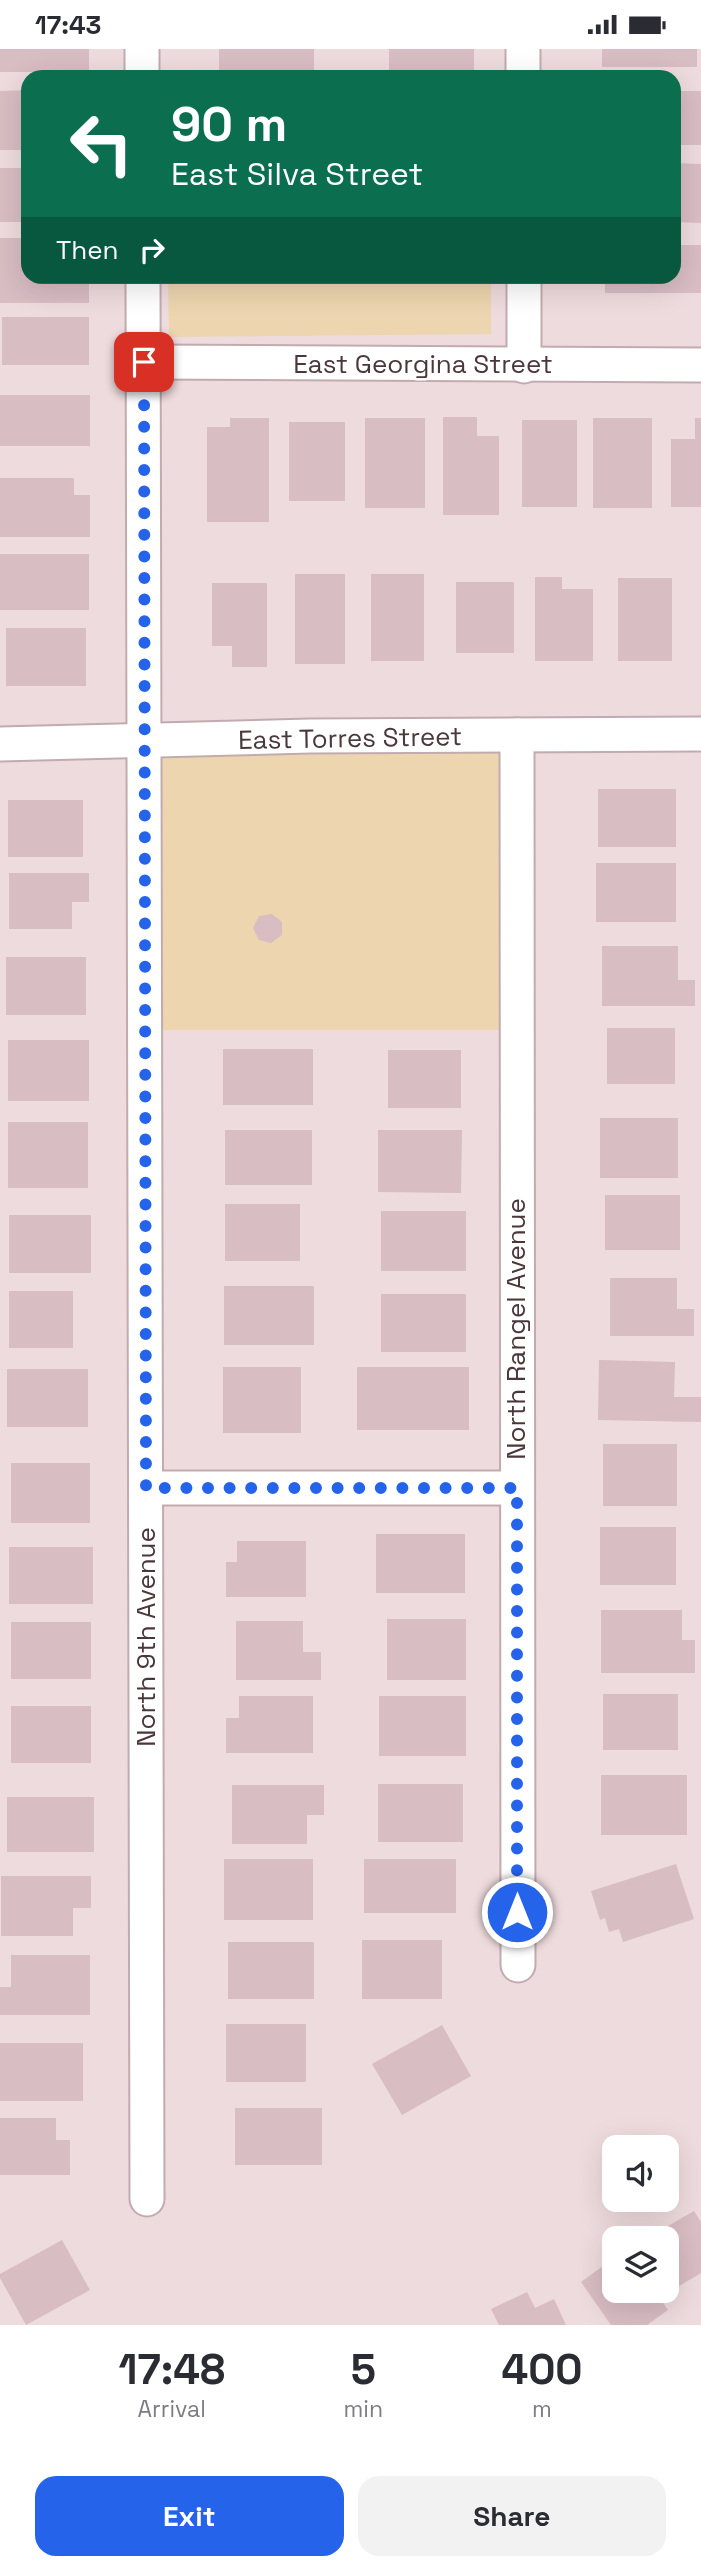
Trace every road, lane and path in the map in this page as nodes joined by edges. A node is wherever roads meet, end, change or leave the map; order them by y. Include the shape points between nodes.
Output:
1 (142, 49) edge
2 (523, 49) edge
3 (142, 70) edge
4 (523, 70) edge
5 (144, 284) edge
6 (524, 284) edge
7 (144, 362) junction
8 (701, 365) edge
9 (524, 366) junction
10 (701, 734) edge
11 (517, 735) junction
12 (145, 742) junction
13 (0, 744) edge
14 (146, 1488) junction
15 (517, 1488) junction
16 (518, 1965) dead end
17 (147, 2199) dead end

1 - 3 street
2 - 4 street
5 - 7 street, North 9th Avenue
6 - 9 street
7 - 9 street, East Georgina Street
7 - 12 street, North 9th Avenue
8 - 9 street, East Georgina Street
10 - 11 street, East Torres Street
11 - 12 street, East Torres Street
11 - 15 street, North Rangel Avenue
12 - 13 street, East Torres Street
12 - 14 street, North 9th Avenue
14 - 15 street
14 - 17 street, North 9th Avenue
15 - 16 street, North Rangel Avenue

